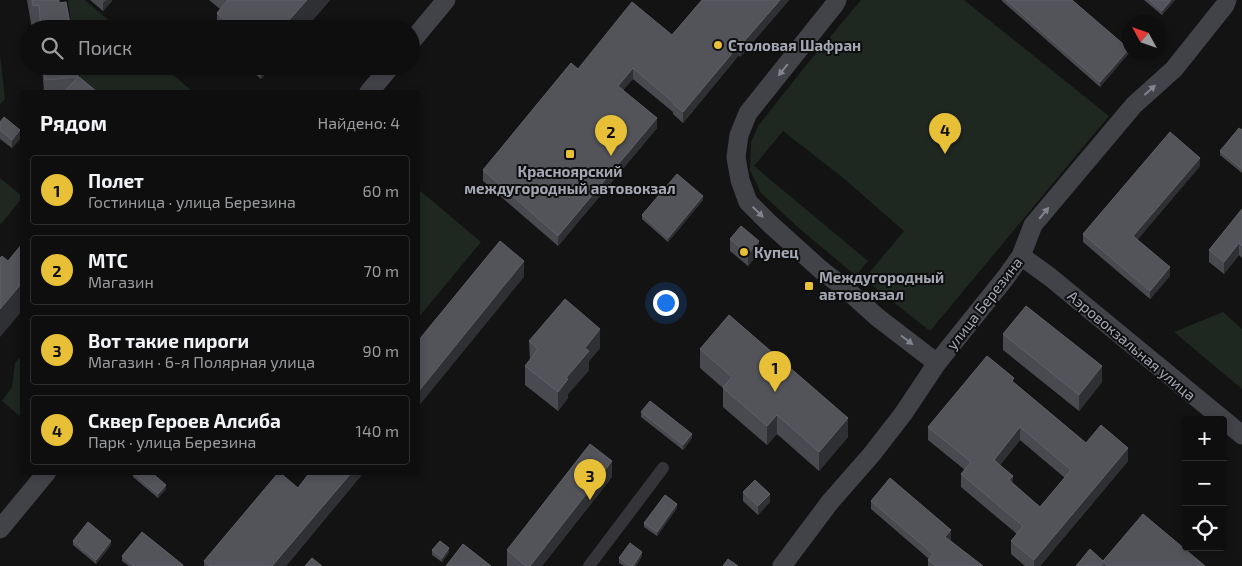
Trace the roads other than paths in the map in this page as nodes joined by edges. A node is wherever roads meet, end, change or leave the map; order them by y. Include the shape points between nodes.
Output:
1 (446, 0) edge
2 (836, 0) edge
3 (1227, 0) edge
4 (420, 31) edge
5 (383, 75) edge
6 (371, 90) edge
7 (1021, 256) junction
8 (937, 363) junction
9 (1242, 435) edge
10 (663, 468) dead end
11 (45, 475) edge
12 (0, 529) edge
13 (589, 566) edge
14 (782, 566) edge

1 - 4 street
2 -> 8 street via 748,113 739,135 736,157 740,180 748,202 768,222 877,317
7 -> 3 street, улица Березина via 1033,225 1134,105 1174,69
5 - 6 street
7 - 8 street, улица Березина
7 - 9 street, Аэровокзальная улица
8 - 14 street, улица Березина via 898,420
10 - 13 street
11 - 12 street

